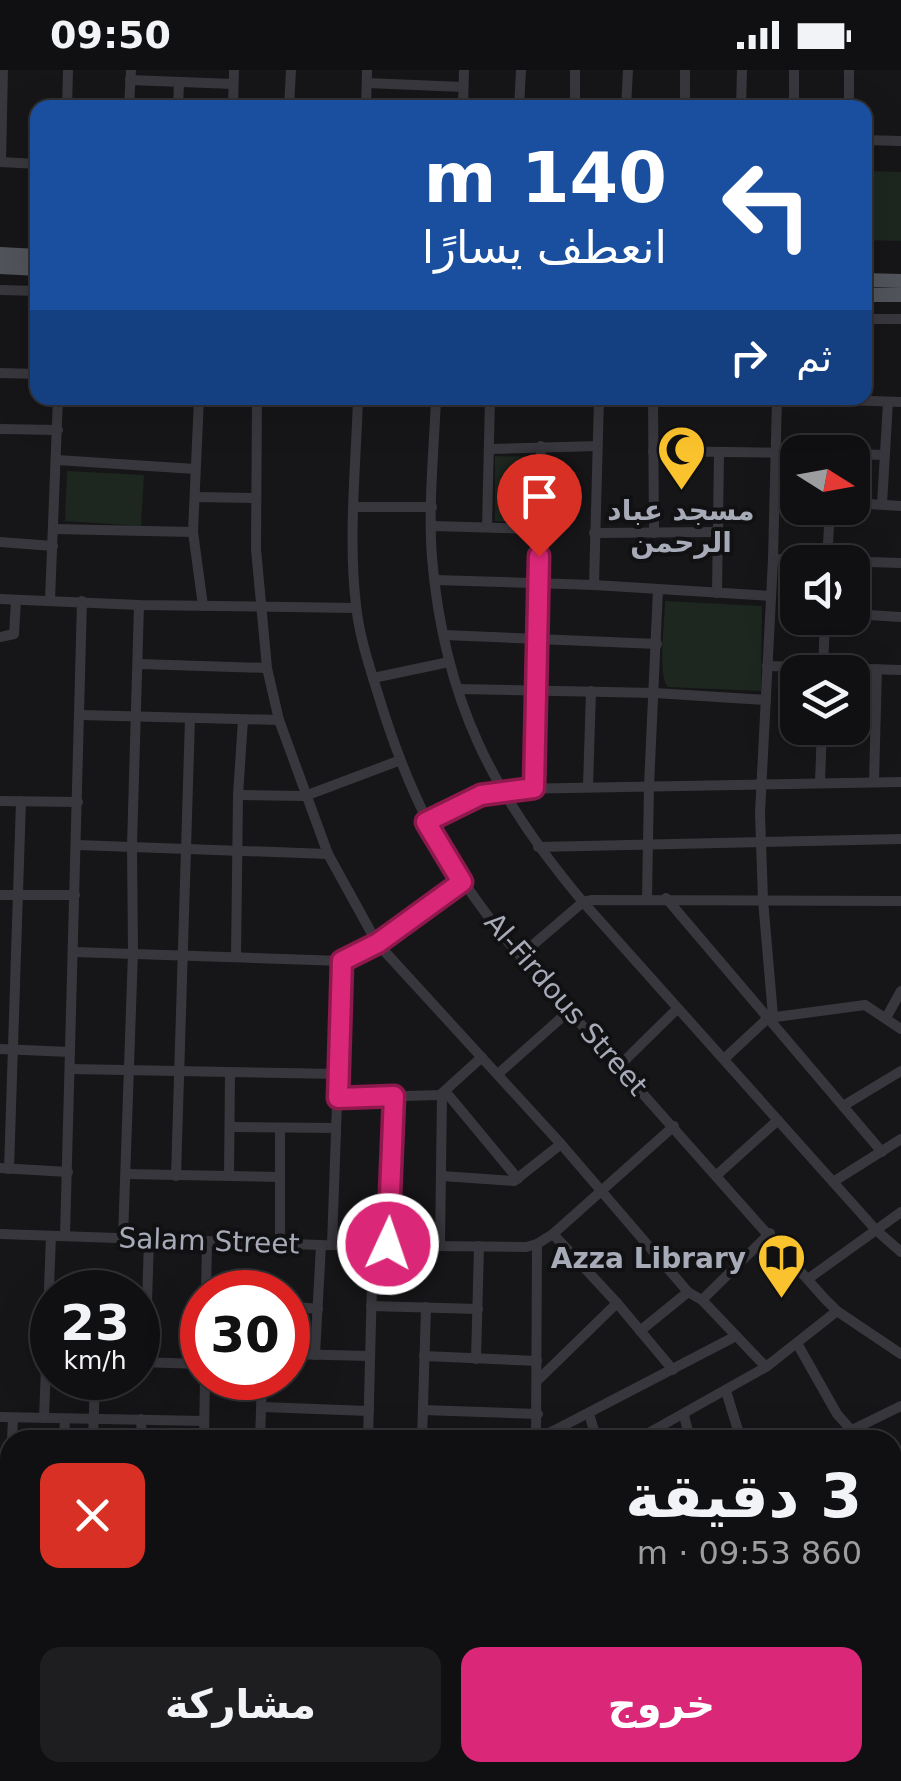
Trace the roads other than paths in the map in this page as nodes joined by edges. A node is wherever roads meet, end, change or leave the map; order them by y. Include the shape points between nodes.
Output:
1 (3, 70) edge
2 (68, 70) edge
3 (234, 70) edge
4 (290, 70) edge
5 (367, 70) edge
6 (464, 70) edge
7 (520, 70) edge
8 (574, 70) edge
9 (628, 70) edge
10 (686, 70) edge
11 (742, 70) edge
12 (794, 70) edge
13 (849, 70) edge
14 (130, 75) edge
15 (178, 82) junction
16 (367, 83) junction
17 (234, 84) junction
18 (463, 87) junction
19 (67, 100) edge
20 (129, 100) edge
21 (178, 100) edge
22 (233, 100) edge
23 (289, 100) edge
24 (366, 100) edge
25 (462, 100) edge
26 (519, 100) edge
27 (575, 100) edge
28 (626, 100) edge
29 (685, 100) edge
30 (741, 100) edge
31 (794, 100) edge
32 (849, 100) edge
33 (1, 109) edge
34 (872, 140) edge
35 (901, 141) edge
36 (0, 162) edge
37 (30, 164) edge
38 (0, 254) edge
39 (30, 256) edge
40 (0, 268) edge
41 (30, 269) edge
42 (872, 280) edge
43 (901, 281) edge
44 (0, 290) edge
45 (30, 291) edge
46 (872, 295) edge
47 (901, 295) edge
48 (872, 318) edge
49 (879, 319) junction
50 (901, 319) edge
51 (0, 373) edge
52 (30, 374) edge
53 (872, 401) edge
54 (888, 402) junction
55 (901, 402) edge
56 (58, 405) edge
57 (199, 405) edge
58 (258, 405) edge
59 (358, 405) edge
60 (436, 405) edge
61 (490, 405) edge
62 (599, 405) edge
63 (652, 405) edge
64 (777, 405) edge
65 (0, 428) edge
66 (58, 430) junction
67 (541, 446) junction
68 (597, 446) junction
69 (490, 449) junction
70 (653, 450) junction
71 (718, 453) junction
72 (776, 453) junction
73 (780, 453) edge
74 (870, 455) edge
75 (885, 456) junction
76 (57, 460) junction
77 (195, 469) junction
78 (194, 496) junction
79 (255, 498) junction
80 (870, 504) edge
81 (882, 504) junction
82 (354, 506) junction
83 (432, 506) junction
84 (901, 506) edge
85 (432, 526) junction
86 (487, 527) junction
87 (53, 528) junction
88 (539, 528) junction
89 (194, 532) junction
90 (718, 532) junction
91 (594, 533) junction
92 (654, 533) junction
93 (0, 542) edge
94 (53, 546) junction
95 (773, 559) junction
96 (780, 559) edge
97 (870, 563) edge
98 (901, 564) edge
99 (435, 580) junction
100 (539, 583) junction
101 (594, 585) junction
102 (658, 589) junction
103 (717, 593) junction
104 (771, 596) junction
105 (0, 599) edge
106 (16, 600) junction
107 (50, 600) junction
108 (82, 601) junction
109 (139, 605) junction
110 (202, 606) junction
111 (260, 607) junction
112 (356, 608) junction
113 (870, 615) edge
114 (901, 617) edge
115 (0, 636) edge
116 (444, 636) junction
117 (538, 639) junction
118 (657, 644) junction
119 (449, 662) junction
120 (139, 664) junction
121 (767, 666) junction
122 (780, 667) edge
123 (267, 668) junction
124 (870, 669) edge
125 (877, 669) junction
126 (901, 670) edge
127 (373, 678) junction
128 (458, 689) junction
129 (536, 690) junction
130 (591, 691) junction
131 (655, 693) junction
132 (766, 700) junction
133 (80, 715) junction
134 (136, 716) junction
135 (190, 718) junction
136 (243, 720) junction
137 (279, 720) junction
138 (821, 745) edge
139 (398, 761) junction
140 (764, 782) junction
141 (820, 782) junction
142 (874, 782) junction
143 (901, 782) edge
144 (588, 786) junction
145 (649, 786) junction
146 (534, 788) junction
147 (500, 790) junction
148 (238, 795) junction
149 (305, 796) junction
150 (0, 801) edge
151 (21, 801) junction
152 (78, 802) junction
153 (426, 822) junction
154 (901, 839) edge
155 (763, 841) junction
156 (648, 844) junction
157 (77, 845) junction
158 (132, 846) junction
159 (538, 847) junction
160 (186, 848) junction
161 (236, 849) junction
162 (328, 854) junction
163 (462, 882) junction
164 (0, 895) edge
165 (19, 895) junction
166 (75, 895) junction
167 (648, 898) junction
168 (666, 898) junction
169 (763, 900) junction
170 (901, 901) edge
171 (583, 902) junction
172 (378, 943) junction
173 (74, 952) junction
174 (133, 952) junction
175 (184, 954) junction
176 (236, 956) junction
177 (520, 956) junction
178 (342, 961) junction
179 (901, 991) edge
180 (677, 1009) junction
181 (569, 1011) junction
182 (770, 1017) junction
183 (886, 1018) junction
184 (901, 1028) edge
185 (0, 1048) edge
186 (14, 1049) junction
187 (70, 1052) junction
188 (482, 1057) junction
189 (724, 1059) junction
190 (620, 1066) junction
191 (71, 1069) junction
192 (901, 1071) edge
193 (128, 1072) junction
194 (180, 1072) junction
195 (230, 1072) junction
196 (338, 1074) junction
197 (498, 1074) junction
198 (443, 1093) junction
199 (394, 1096) junction
200 (338, 1098) junction
201 (6, 1104) edge
202 (843, 1106) junction
203 (778, 1120) junction
204 (674, 1126) junction
205 (230, 1127) junction
206 (280, 1128) junction
207 (336, 1128) junction
208 (901, 1139) edge
209 (561, 1144) junction
210 (882, 1152) junction
211 (5, 1168) edge
212 (68, 1172) junction
213 (126, 1174) junction
214 (718, 1174) junction
215 (176, 1176) junction
216 (230, 1176) junction
217 (442, 1176) junction
218 (280, 1177) junction
219 (518, 1179) junction
220 (834, 1182) junction
221 (602, 1190) junction
222 (901, 1212) edge
223 (876, 1230) junction
224 (770, 1233) junction
225 (0, 1234) edge
226 (553, 1234) junction
227 (50, 1236) junction
228 (64, 1236) junction
229 (124, 1238) junction
230 (149, 1240) junction
231 (208, 1242) junction
232 (280, 1243) junction
233 (373, 1244) junction
234 (388, 1244) junction
235 (537, 1244) junction
236 (327, 1245) junction
237 (440, 1245) junction
238 (480, 1246) junction
239 (901, 1252) edge
240 (50, 1270) edge
241 (146, 1270) edge
242 (207, 1270) edge
243 (808, 1279) junction
244 (688, 1292) junction
245 (702, 1300) junction
246 (617, 1303) junction
247 (371, 1306) junction
248 (426, 1307) junction
249 (310, 1308) edge
250 (318, 1309) junction
251 (478, 1309) junction
252 (837, 1311) junction
253 (640, 1331) junction
254 (736, 1336) junction
255 (798, 1345) junction
256 (901, 1354) edge
257 (310, 1355) edge
258 (316, 1355) junction
259 (370, 1356) junction
260 (424, 1356) junction
261 (476, 1359) junction
262 (537, 1361) junction
263 (766, 1367) junction
264 (673, 1370) junction
265 (538, 1380) junction
266 (726, 1391) junction
267 (45, 1400) edge
268 (94, 1400) edge
269 (205, 1400) edge
270 (262, 1400) edge
271 (901, 1406) edge
272 (262, 1407) junction
273 (424, 1410) junction
274 (369, 1411) junction
275 (538, 1414) junction
276 (590, 1414) junction
277 (684, 1415) junction
278 (0, 1417) edge
279 (13, 1418) junction
280 (44, 1418) junction
281 (65, 1419) junction
282 (94, 1419) junction
283 (141, 1419) junction
284 (204, 1421) junction
285 (12, 1430) edge
286 (64, 1430) edge
287 (93, 1430) edge
288 (142, 1430) edge
289 (204, 1430) edge
290 (261, 1430) edge
291 (368, 1430) edge
292 (423, 1430) edge
293 (537, 1430) edge
294 (557, 1430) edge
295 (595, 1430) edge
296 (655, 1430) edge
297 (688, 1430) edge
298 (738, 1430) edge
299 (847, 1430) edge
300 (859, 1430) edge

1 - 33 street
2 - 19 street
3 - 17 street
4 - 23 street
5 - 16 street
6 - 18 street
7 - 26 street
8 - 27 street
9 - 28 street
10 - 29 street
11 - 30 street
12 - 31 street
13 - 32 street
14 - 15 street
14 - 20 street
15 - 17 street
15 - 21 street
16 - 18 street
16 - 24 street
17 - 22 street
18 - 25 street
33 - 36 street
34 - 35 street
36 - 37 street
38 - 39 main road
40 - 41 main road
42 - 43 main road
44 - 45 street
46 - 47 main road
46 - 49 street
48 - 49 street
49 - 50 street
51 - 52 street
53 - 54 street
54 - 55 street
54 - 75 street
56 - 66 street
57 - 77 street
58 - 79 street
59 - 82 street, Al-Firdous Street
60 - 83 street
61 - 69 street
62 - 68 street
63 - 70 street
64 - 72 street
65 - 66 street
66 - 76 street
67 - 68 street
67 - 69 street
67 - 88 street
68 - 91 street
69 - 86 street
70 - 71 street
70 - 92 street
71 - 72 street
71 - 90 street
72 - 73 street
72 - 95 street
74 - 75 street
75 - 81 street
76 - 77 street
76 - 87 street
77 - 78 street
78 - 79 street
78 - 89 street
79 - 111 street
80 - 81 street
81 - 84 street
82 - 83 street
82 - 112 street, Al-Firdous Street
83 - 85 street
85 - 86 street
85 - 99 street
86 - 88 street
87 - 89 street
87 - 94 street
88 - 100 street
89 - 110 street
90 - 92 street
90 - 103 street
91 - 92 street
91 - 101 street
93 - 94 street
94 - 107 street
95 - 96 street
95 - 104 street
97 - 98 street
99 - 100 street
99 - 116 street
100 - 101 street
100 - 117 street
101 - 102 street
102 - 103 street
102 - 118 street
103 - 104 street
104 - 121 street
105 - 106 street
106 - 107 street
106 - 115 street via 14,634
107 - 108 street
108 - 109 street
108 - 133 street
109 - 110 street
109 - 120 street
110 - 111 street
111 - 112 street
111 - 123 street
112 - 127 street, Al-Firdous Street
113 - 114 street
116 - 117 street
116 - 119 street
117 - 118 street
117 - 129 street
118 - 131 street
119 - 127 street
119 - 128 street
120 - 123 street
120 - 134 street
121 - 122 street
121 - 132 street
123 - 137 street
124 - 125 street
125 - 126 street
125 - 142 street
127 - 139 street, Al-Firdous Street
128 - 129 street
128 - 147 street
129 - 130 street
129 - 146 street
130 - 131 street
130 - 144 street
131 - 132 street
131 - 145 street
132 - 140 street
133 - 134 street
133 - 152 street
134 - 135 street
134 - 158 street
135 - 136 street
135 - 160 street
136 - 137 street
136 - 148 street
137 - 149 street
138 - 141 street
139 - 149 street
139 - 153 street, Al-Firdous Street
140 - 141 street
140 - 145 street
140 - 155 street
141 - 142 street
142 - 143 street
144 - 145 street
144 - 146 street
145 - 156 street
146 - 147 street
147 - 153 street
147 - 159 street
148 - 149 street
148 - 161 street
149 - 162 street
150 - 151 street
151 - 152 street
151 - 165 street
152 - 157 street
153 - 163 street, Al-Firdous Street
154 - 155 street
155 - 156 street
155 - 169 street
156 - 159 street
156 - 167 street
157 - 158 street
157 - 166 street
158 - 160 street
158 - 174 street
159 - 171 street
160 - 161 street
160 - 175 street
161 - 162 street
161 - 176 street
162 - 172 street
163 - 172 street
163 - 177 street, Al-Firdous Street
164 - 165 street
165 - 166 street
165 - 186 street
166 - 173 street
167 - 168 street
167 - 171 street
168 - 169 street
168 - 182 street
169 - 170 street
169 - 182 street
171 - 177 street
171 - 180 street
172 - 178 street
172 - 188 street
173 - 174 street
173 - 187 street
174 - 175 street
174 - 193 street
175 - 176 street
175 - 194 street
176 - 178 street
177 - 181 street, Al-Firdous Street
178 - 196 street
179 - 183 street
180 - 189 street
180 - 190 street
181 - 190 street, Al-Firdous Street
181 - 197 street
182 - 183 street via 859,1004
182 - 189 street
182 - 202 street
183 - 184 street
185 - 186 street
186 - 187 street
186 - 201 street
187 - 191 street
188 - 197 street
188 - 198 street
189 - 203 street
190 - 204 street, Al-Firdous Street
191 - 193 street
191 - 212 street
192 - 202 street
193 - 194 street
193 - 213 street
194 - 195 street
194 - 215 street
195 - 196 street
195 - 205 street
196 - 200 street
197 - 209 street
198 - 199 street
198 - 217 street
198 - 219 street
199 - 200 street
199 - 234 street
200 - 207 street
201 - 211 street
202 - 210 street
203 - 214 street
203 - 220 street
204 - 214 street, Al-Firdous Street
204 - 221 street, Salam Street
205 - 206 street
205 - 216 street
206 - 207 street
206 - 218 street
207 - 236 street
208 - 210 street
209 - 219 street
209 - 221 street
210 - 220 street
211 - 212 street
212 - 228 street
213 - 215 street
213 - 229 street
214 - 224 street, Al-Firdous Street
215 - 216 street
216 - 218 street
217 - 219 street
217 - 237 street
218 - 232 street
220 - 223 street
221 - 226 street, Salam Street
221 - 244 street
222 - 223 street
223 - 239 street
223 - 243 street
224 - 243 street, Al-Firdous Street
224 - 245 street
225 - 227 street, Salam Street
226 - 235 street, Salam Street
226 - 246 street
227 - 228 street, Salam Street
227 - 240 street
228 - 229 street, Salam Street
229 - 230 street, Salam Street
230 - 231 street, Salam Street
230 - 241 street
231 - 232 street, Salam Street
231 - 242 street
232 - 236 street, Salam Street
233 - 234 street, Salam Street
233 - 236 street, Salam Street
233 - 247 street
234 - 237 street, Salam Street
235 - 238 street, Salam Street
235 - 262 street
236 - 250 street
237 - 238 street, Salam Street
238 - 251 street
243 - 252 street, Al-Firdous Street
244 - 245 street
244 - 253 street
245 - 254 street
246 - 253 street
246 - 265 street
247 - 248 street
247 - 259 street
248 - 251 street
248 - 260 street
249 - 250 street
250 - 258 street
251 - 261 street
252 - 255 street
252 - 256 street, Al-Firdous Street
253 - 264 street
254 - 263 street
254 - 264 street
255 - 263 street
255 - 299 street
257 - 258 street
258 - 259 street
259 - 274 street
260 - 261 street
260 - 273 street
261 - 262 street
262 - 265 street
263 - 266 street
264 - 276 street
265 - 275 street
266 - 277 street
266 - 298 street
267 - 280 street
268 - 282 street
269 - 284 street
270 - 272 street
271 - 300 street
272 - 274 street
272 - 290 street
273 - 275 street
273 - 292 street
274 - 291 street
275 - 293 street
276 - 294 street
276 - 295 street
277 - 296 street
277 - 297 street
278 - 279 street
279 - 280 street
279 - 285 street
280 - 281 street
281 - 282 street
281 - 286 street
282 - 283 street
282 - 287 street
283 - 284 street
283 - 288 street
284 - 289 street

